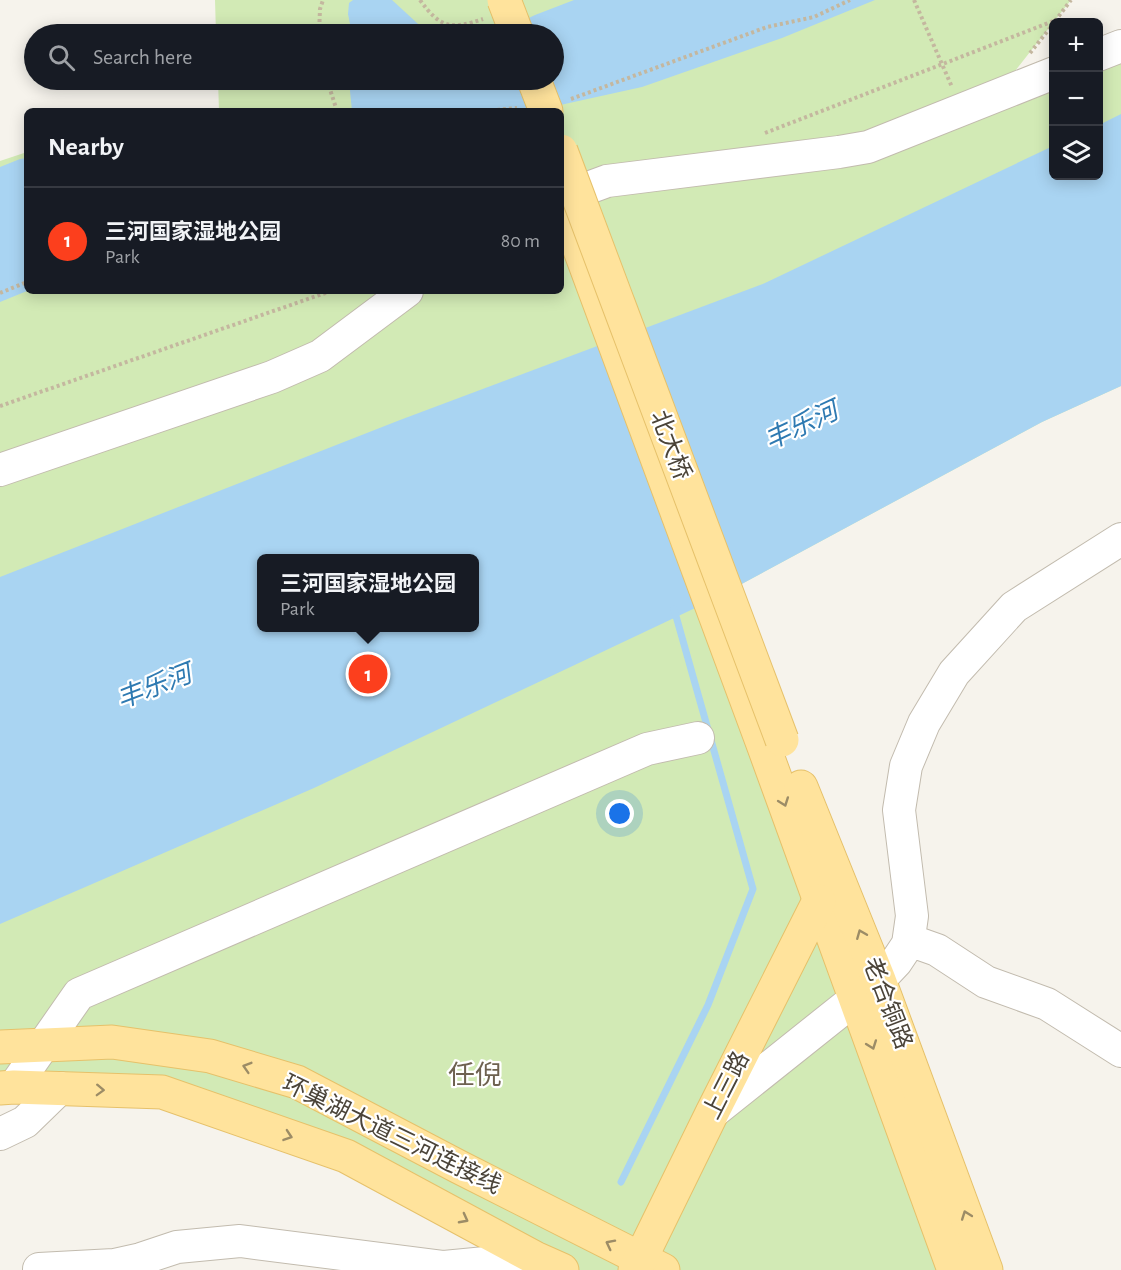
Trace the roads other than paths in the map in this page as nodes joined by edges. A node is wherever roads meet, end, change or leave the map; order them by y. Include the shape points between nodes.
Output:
1 (487, 0) edge
2 (504, 0) edge
3 (496, 24) edge
4 (513, 24) edge
5 (1121, 46) edge
6 (1103, 53) edge
7 (1049, 75) edge
8 (564, 159) edge
9 (564, 197) edge
10 (564, 206) edge
11 (403, 294) edge
12 (0, 471) edge
13 (1121, 539) edge
14 (698, 738) dead end
15 (773, 743) junction
16 (819, 901) junction
17 (908, 945) junction
18 (867, 989) junction
19 (44, 1045) junction
20 (0, 1047) edge
21 (1121, 1051) edge
22 (7, 1088) edge
23 (60, 1089) junction
24 (712, 1113) junction
25 (0, 1134) edge
26 (549, 1264) edge
27 (646, 1266) edge
28 (39, 1269) edge
29 (954, 1270) edge
30 (986, 1270) edge

1 - 3 main road
2 - 4 main road, bridge
5 - 6 street
7 - 9 street via 868,147 608,181
8 - 15 main road, 北大桥, bridge
10 - 15 main road, 北大桥
11 - 12 street via 320,356 272,377
13 - 17 street via 1014,607 954,673 924,723 906,766 898,810 912,916
14 - 19 street via 647,749 80,994
15 -> 16 main road, 老合铜路
18 -> 15 main road, 老合铜路
16 - 18 main road, 老合铜路
16 - 24 main road, 上三路
17 - 18 street
17 - 21 street via 920,944 937,950 986,982 1047,1004
18 - 24 street
18 -> 29 main road, 老合铜路
30 -> 18 main road, 老合铜路
19 - 20 main road, 环巢湖大道三河连接线
19 - 22 street
27 -> 19 main road, 环巢湖大道三河连接线 via 297,1082 210,1056 112,1042
22 - 23 main road, 环巢湖大道三河连接线
23 - 25 street via 25,1122
23 -> 26 main road, 环巢湖大道三河连接线 via 162,1092 346,1156
24 - 27 main road, 上三路
26 - 28 street via 444,1267 240,1241 177,1247 114,1265

